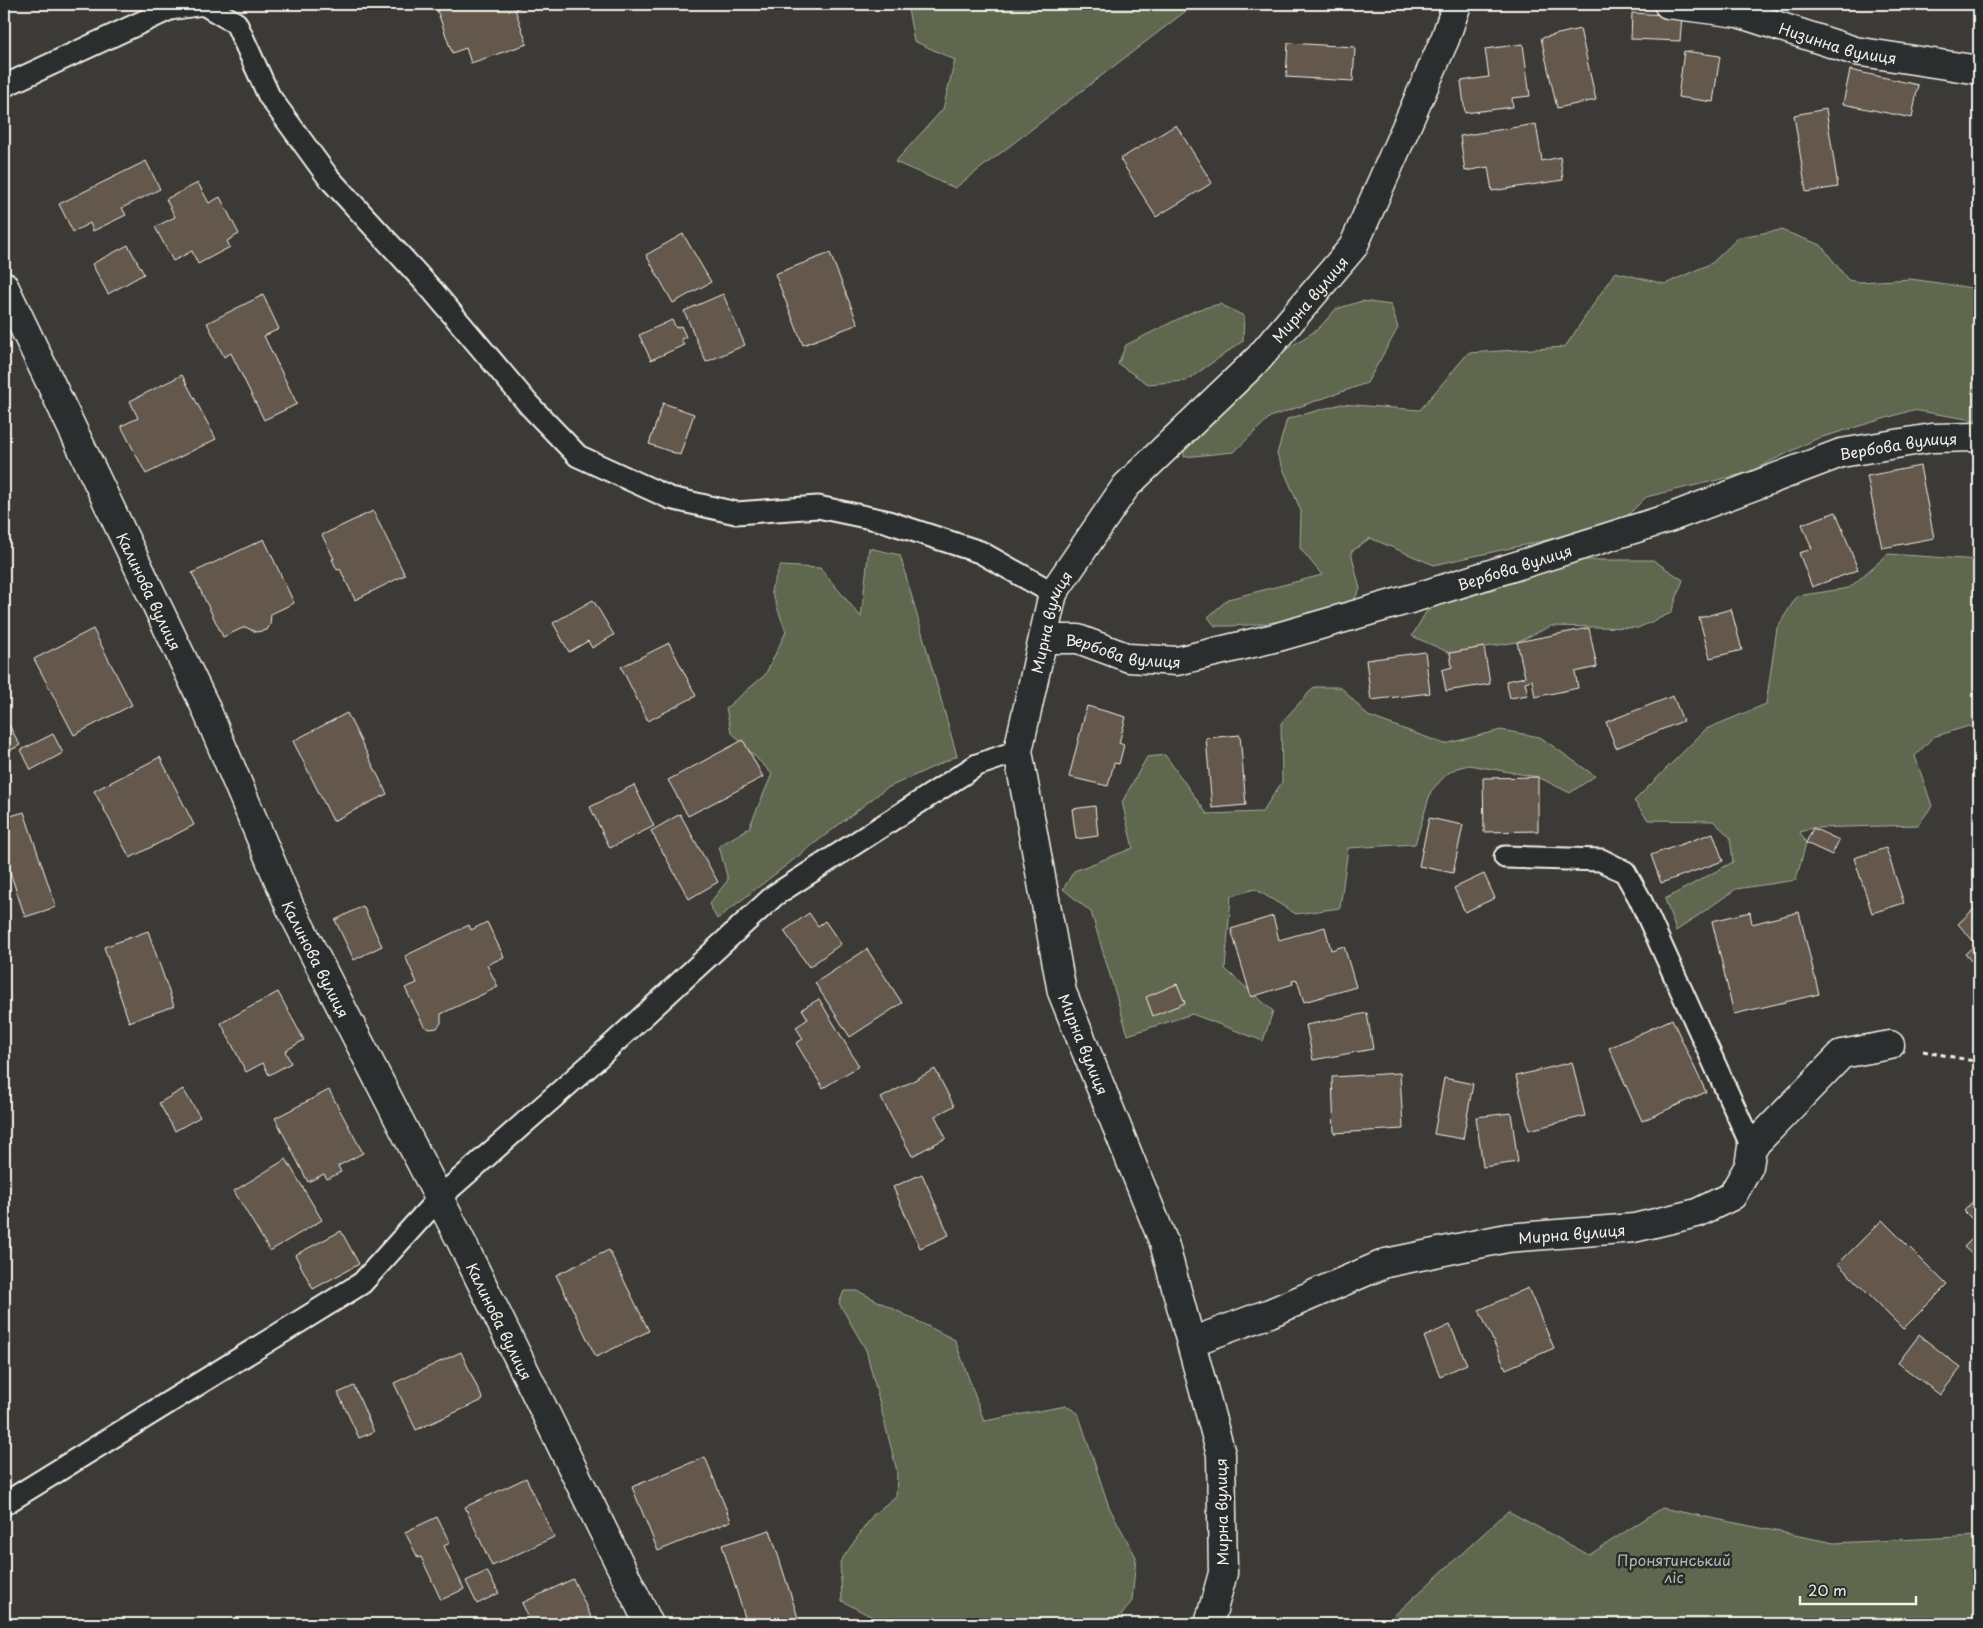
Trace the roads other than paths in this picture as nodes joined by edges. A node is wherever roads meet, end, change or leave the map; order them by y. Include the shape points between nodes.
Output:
1 (1457, 4) edge
2 (1668, 4) edge
3 (1979, 70) edge
4 (4, 86) edge
5 (4, 286) edge
6 (1979, 437) edge
7 (1053, 593) junction
8 (1045, 640) junction
9 (1018, 750) junction
10 (1504, 857) dead end
11 (1890, 1045) road end
12 (1752, 1147) junction
13 (439, 1198) junction
14 (1191, 1342) junction
15 (4, 1504) edge
16 (649, 1624) edge
17 (1209, 1624) edge

1 - 7 street, Мирна вулиця via 1445,39 1353,248 1259,358 1126,486
2 - 3 street, Низинна вулиця via 1738,13 1855,51
4 - 7 lane via 170,9 203,4 236,23 269,96 328,177 578,456 670,498 736,513 818,507 885,521 980,552
5 - 13 street, Калинова вулиця via 204,704 290,907
6 - 8 street, Вербова вулиця via 1932,438 1841,453 1669,518 1417,597 1278,637 1177,660 1129,658 1078,639
7 - 8 street, Мирна вулиця
8 - 9 street, Мирна вулиця
9 - 13 lane via 977,765 775,895
9 - 14 street, Мирна вулиця via 1062,992 1164,1243
10 - 12 lane via 1601,860 1625,872
11 - 12 street via 1842,1054
12 - 14 street, Мирна вулиця via 1749,1166 1732,1196 1697,1212 1634,1228 1507,1238 1386,1263 1270,1313
13 - 15 lane via 362,1283
13 - 16 street, Калинова вулиця
14 - 17 street, Мирна вулиця via 1221,1454 1223,1572

